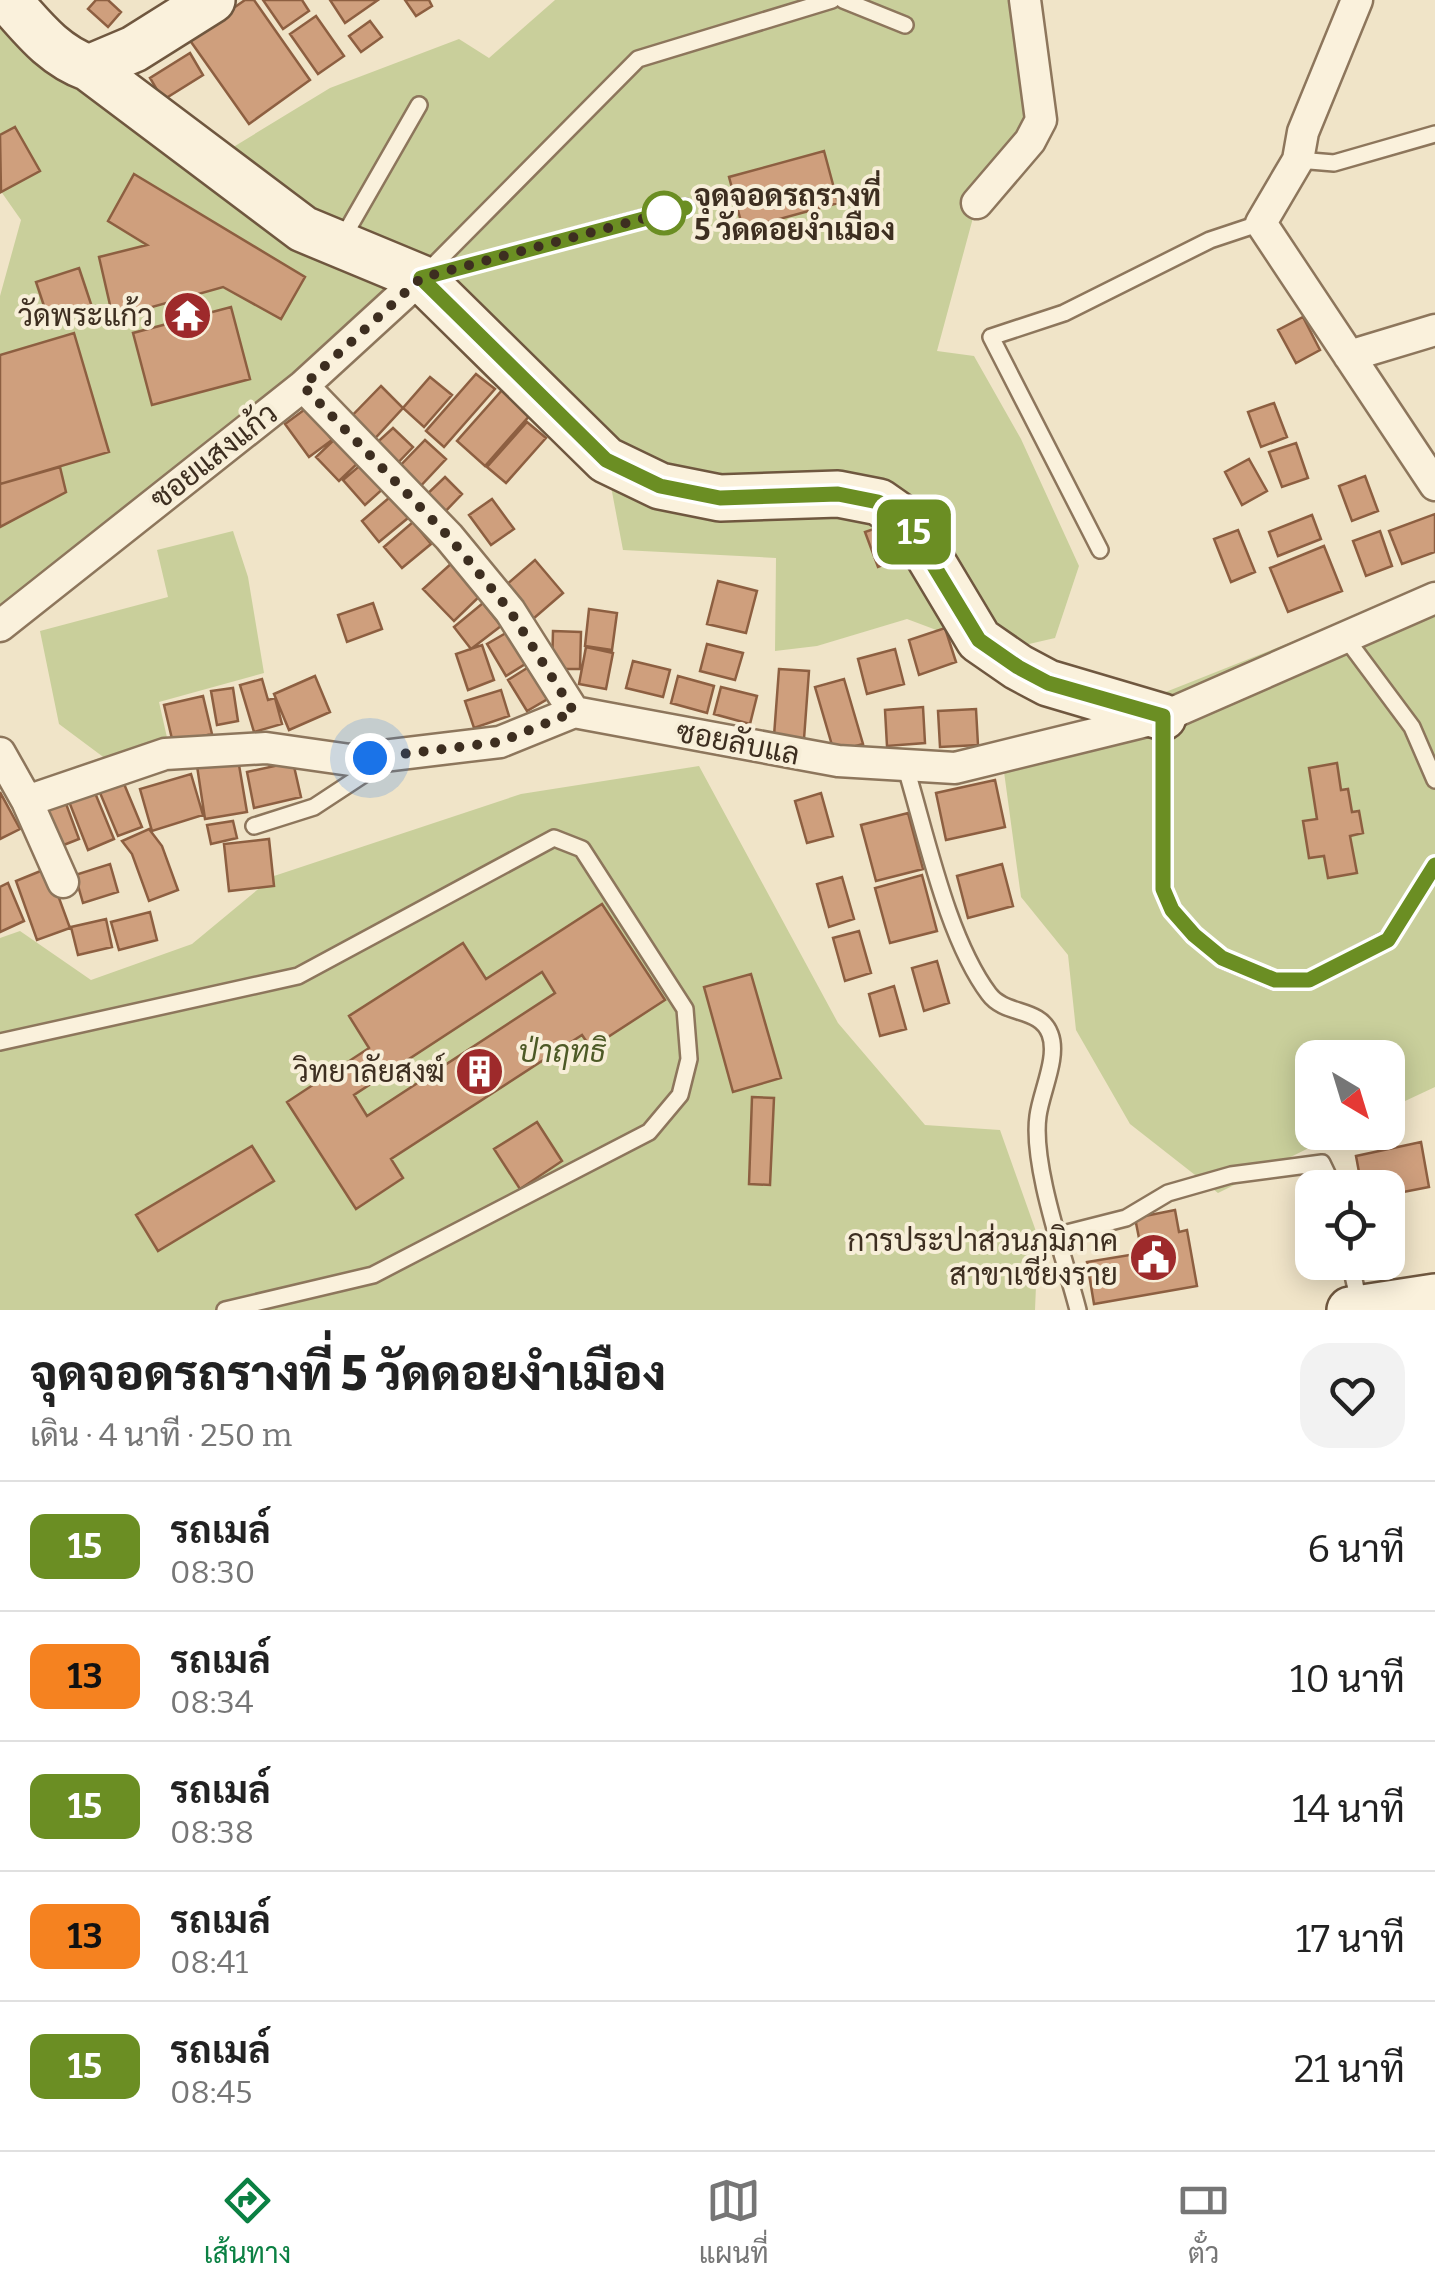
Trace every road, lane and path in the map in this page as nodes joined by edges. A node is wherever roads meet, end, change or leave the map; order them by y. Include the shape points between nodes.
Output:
1 (8, 0) edge
2 (212, 0) edge
3 (832, 0) edge
4 (843, 0) edge
5 (1025, 0) edge
6 (1356, 0) edge
7 (904, 25) dead end
8 (88, 68) junction
9 (419, 104) dead end
10 (1435, 134) edge
11 (1298, 160) junction
12 (977, 203) dead end
13 (685, 208) dead end
14 (1261, 223) junction
15 (338, 244) junction
16 (421, 278) junction
17 (1435, 330) edge
18 (1349, 356) junction
19 (303, 386) junction
20 (1435, 485) edge
21 (1100, 550) dead end
22 (1435, 598) edge
23 (0, 626) edge
24 (1345, 637) junction
25 (574, 712) junction
26 (1163, 716) junction
27 (0, 753) edge
28 (391, 756) junction
29 (905, 765) junction
30 (1435, 780) edge
31 (28, 802) junction
32 (254, 826) dead end
33 (1435, 865) edge
34 (63, 882) dead end
35 (0, 1042) edge
36 (1325, 1170) edge
37 (1058, 1235) junction
38 (1352, 1280) edge
39 (1435, 1297) edge
40 (1355, 1309) edge
41 (225, 1310) edge
42 (1078, 1310) edge

1 - 8 street via 51,48
2 - 8 street via 134,49
3 - 16 lane via 638,58
4 - 7 lane
5 - 12 street via 1041,120
6 - 11 street
8 - 15 street via 303,229
9 - 15 lane
10 - 11 lane via 1334,164
11 - 14 street
13 - 16 lane
14 - 18 street
14 - 21 lane via 1210,240 1064,313 991,337
15 - 16 street
16 - 19 street, ซอยแสงแก้ว
16 - 26 street via 606,460 660,486 720,498 838,494 878,502 908,523 979,640 1048,683
17 - 18 street
18 - 20 street
19 - 23 street, ซอยแสงแก้ว
19 - 25 street via 462,552 510,611
22 - 24 street, ซอยลับแล
24 - 26 street, ซอยลับแล
24 - 30 lane via 1412,727
25 - 28 street via 500,742
25 - 29 street, ซอยลับแล via 838,762
26 - 29 street, ซอยลับแล via 956,768
26 - 33 lane via 1163,889 1172,910 1222,958 1275,980 1309,980 1388,940
27 - 31 street
28 - 31 street via 350,760 266,748 165,754
28 - 32 lane via 314,807
29 - 37 lane via 965,955 991,997 1037,1017 1050,1032 1036,1148
31 - 34 street
35 - 41 lane via 298,976 554,838 582,850 684,1009 689,1059 680,1095 649,1132 373,1275
36 - 37 lane via 1322,1163 1231,1175 1168,1193 1126,1218
37 - 42 lane
38 - 40 lane
39 - 40 street

